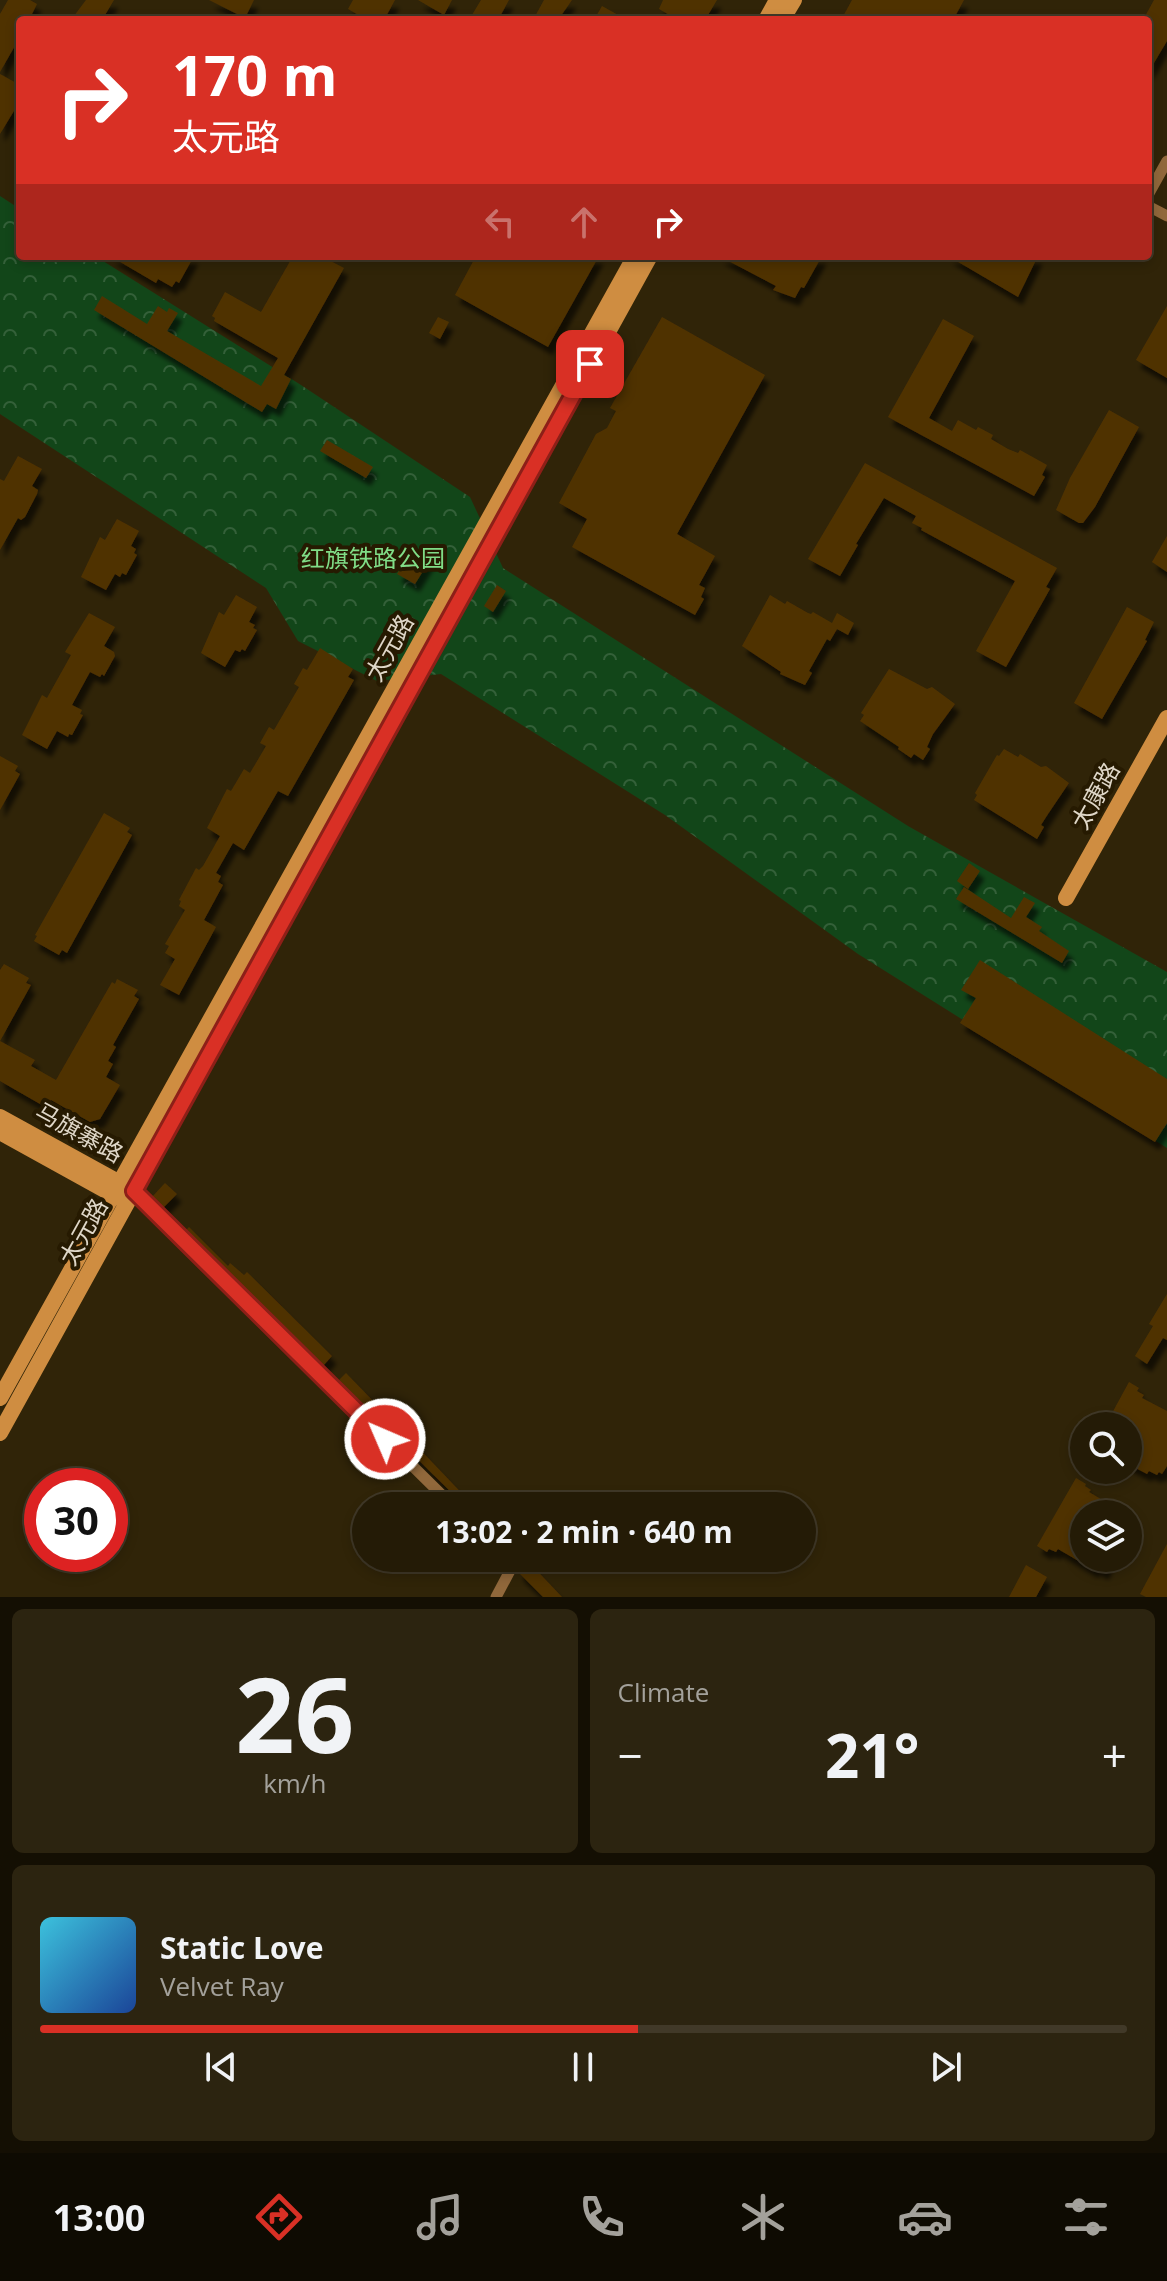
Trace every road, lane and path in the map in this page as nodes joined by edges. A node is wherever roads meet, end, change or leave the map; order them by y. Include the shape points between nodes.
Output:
1 (1167, 161) edge
2 (1152, 188) edge
3 (633, 260) edge
4 (648, 260) edge
5 (1167, 718) edge
6 (1066, 898) dead end
7 (0, 1117) edge
8 (0, 1132) edge
9 (124, 1193) junction
10 (0, 1398) edge
11 (0, 1433) edge
12 (438, 1492) edge
13 (509, 1572) edge
14 (496, 1597) edge

1 - 2 street
3 - 9 main road, 太元路
4 - 9 main road, 太元路
5 - 6 main road, 太康路
7 - 9 main road, 马旗寨路
8 - 9 main road, 马旗寨路
9 - 10 main road, 太元路
9 - 11 main road, 太元路
9 - 12 street
13 - 14 street

